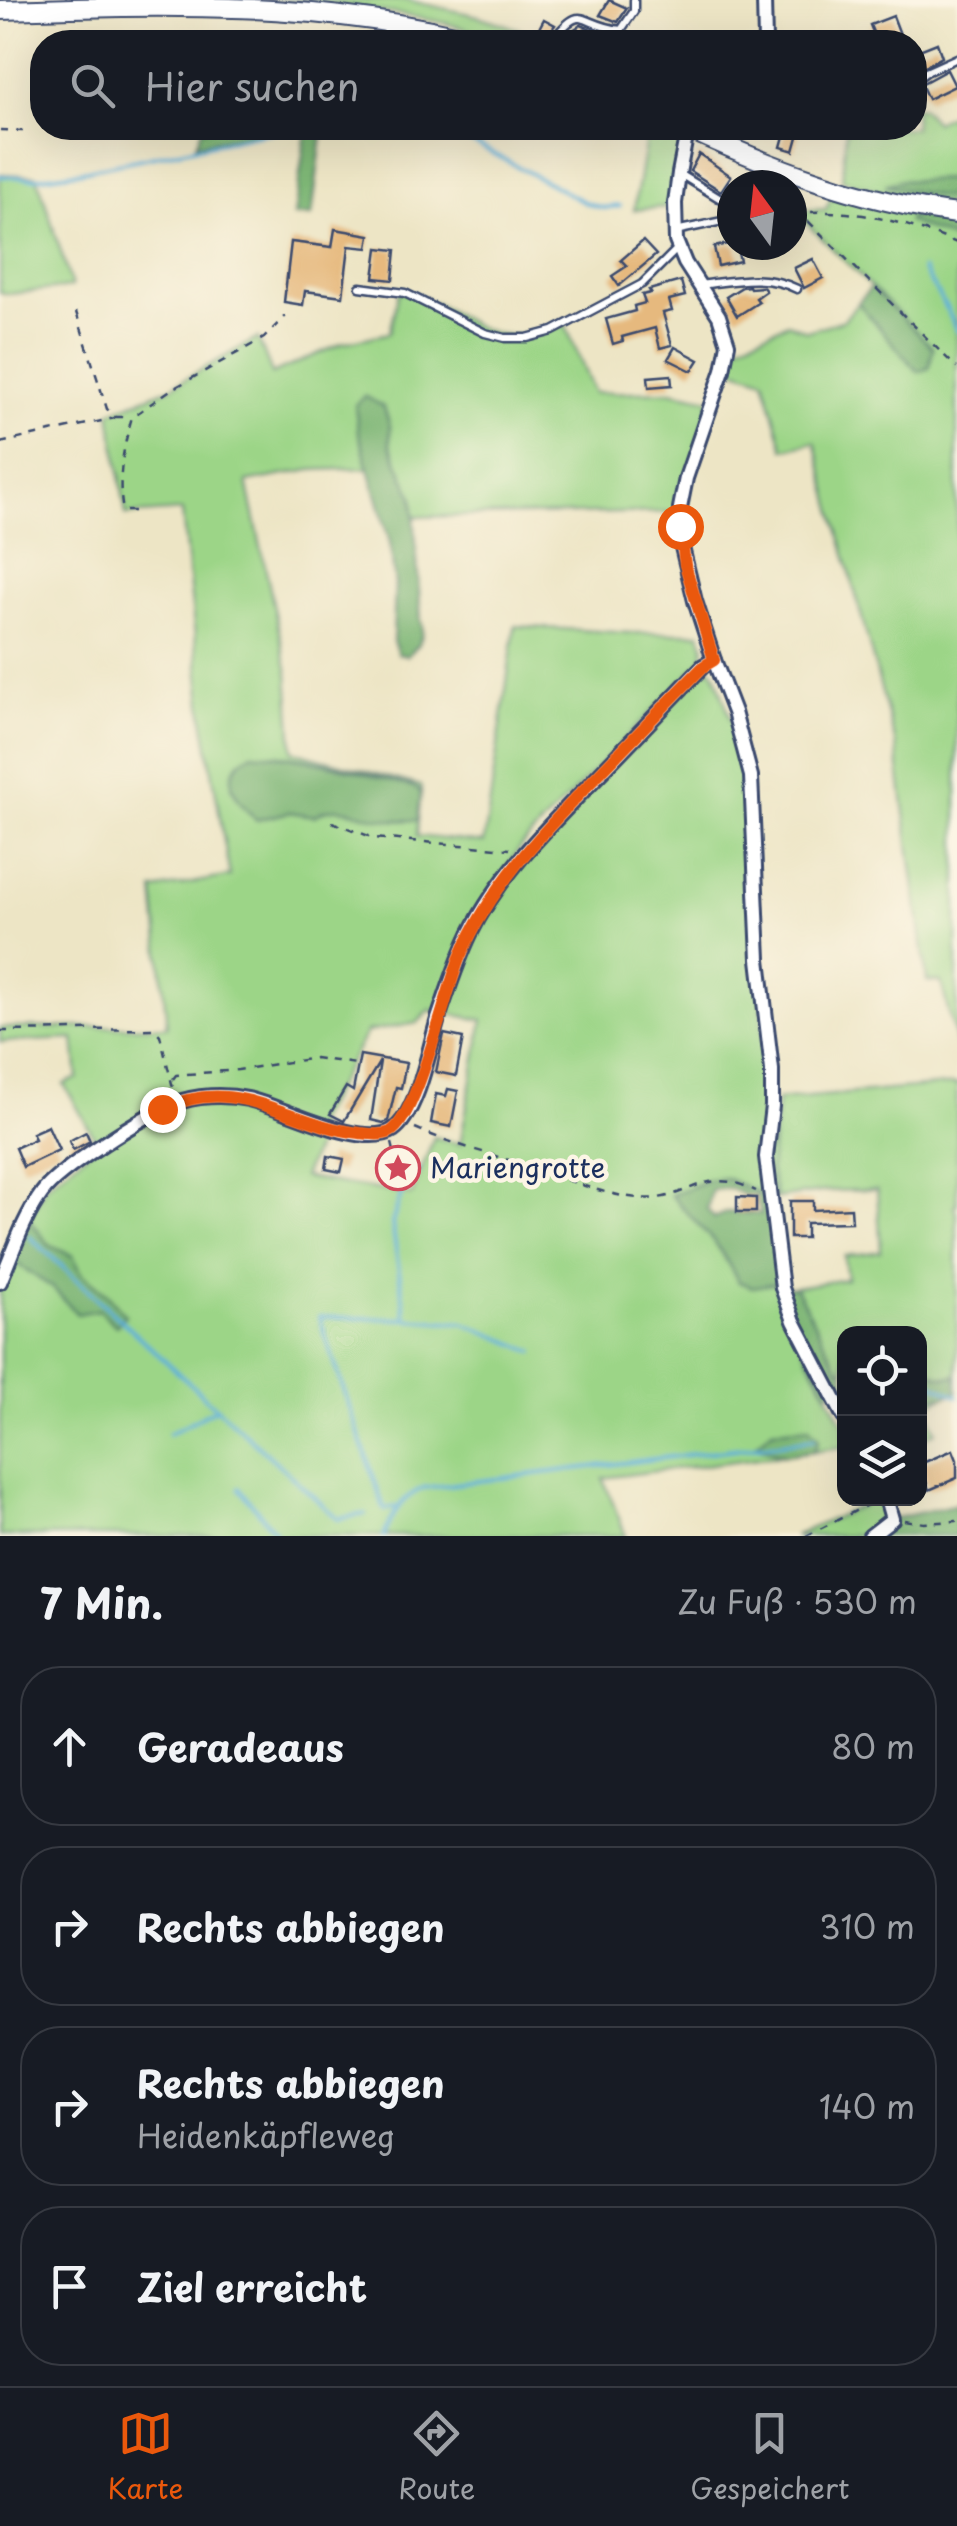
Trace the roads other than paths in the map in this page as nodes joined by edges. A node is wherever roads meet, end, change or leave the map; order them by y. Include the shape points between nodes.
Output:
1 (634, 0) edge
2 (764, 0) edge
3 (0, 10) edge
4 (434, 30) edge
5 (557, 30) edge
6 (621, 30) edge
7 (621, 30) edge
8 (764, 30) edge
9 (957, 58) edge
10 (927, 72) edge
11 (685, 140) edge
12 (713, 140) edge
13 (727, 140) edge
14 (724, 145) junction
15 (680, 173) junction
16 (717, 196) edge
17 (957, 214) edge
18 (717, 222) edge
19 (675, 231) junction
20 (678, 248) junction
21 (698, 285) junction
22 (360, 287) dead end
23 (798, 289) dead end
24 (714, 660) junction
25 (0, 1282) edge
26 (843, 1416) edge
27 (888, 1506) edge
28 (870, 1536) edge

1 - 7 lane
2 - 8 street
3 - 4 main road via 283,8
5 - 6 lane via 576,9
9 - 10 lane
11 - 15 street
12 - 14 main road
13 - 14 street
14 - 17 main road via 871,198
15 - 16 lane
15 - 19 street
18 - 19 lane
19 - 20 street
20 - 21 street
20 - 22 lane via 642,284 554,332 527,338 485,333 405,293
21 - 23 lane via 752,278
21 - 24 street via 728,344 686,478 681,542
24 - 25 street via 527,849 485,908 455,969 411,1106 390,1132 334,1129 229,1096 175,1103 57,1176 29,1214
24 - 26 street via 751,776 758,959 772,1070 766,1156 782,1288
27 - 28 street via 892,1519

